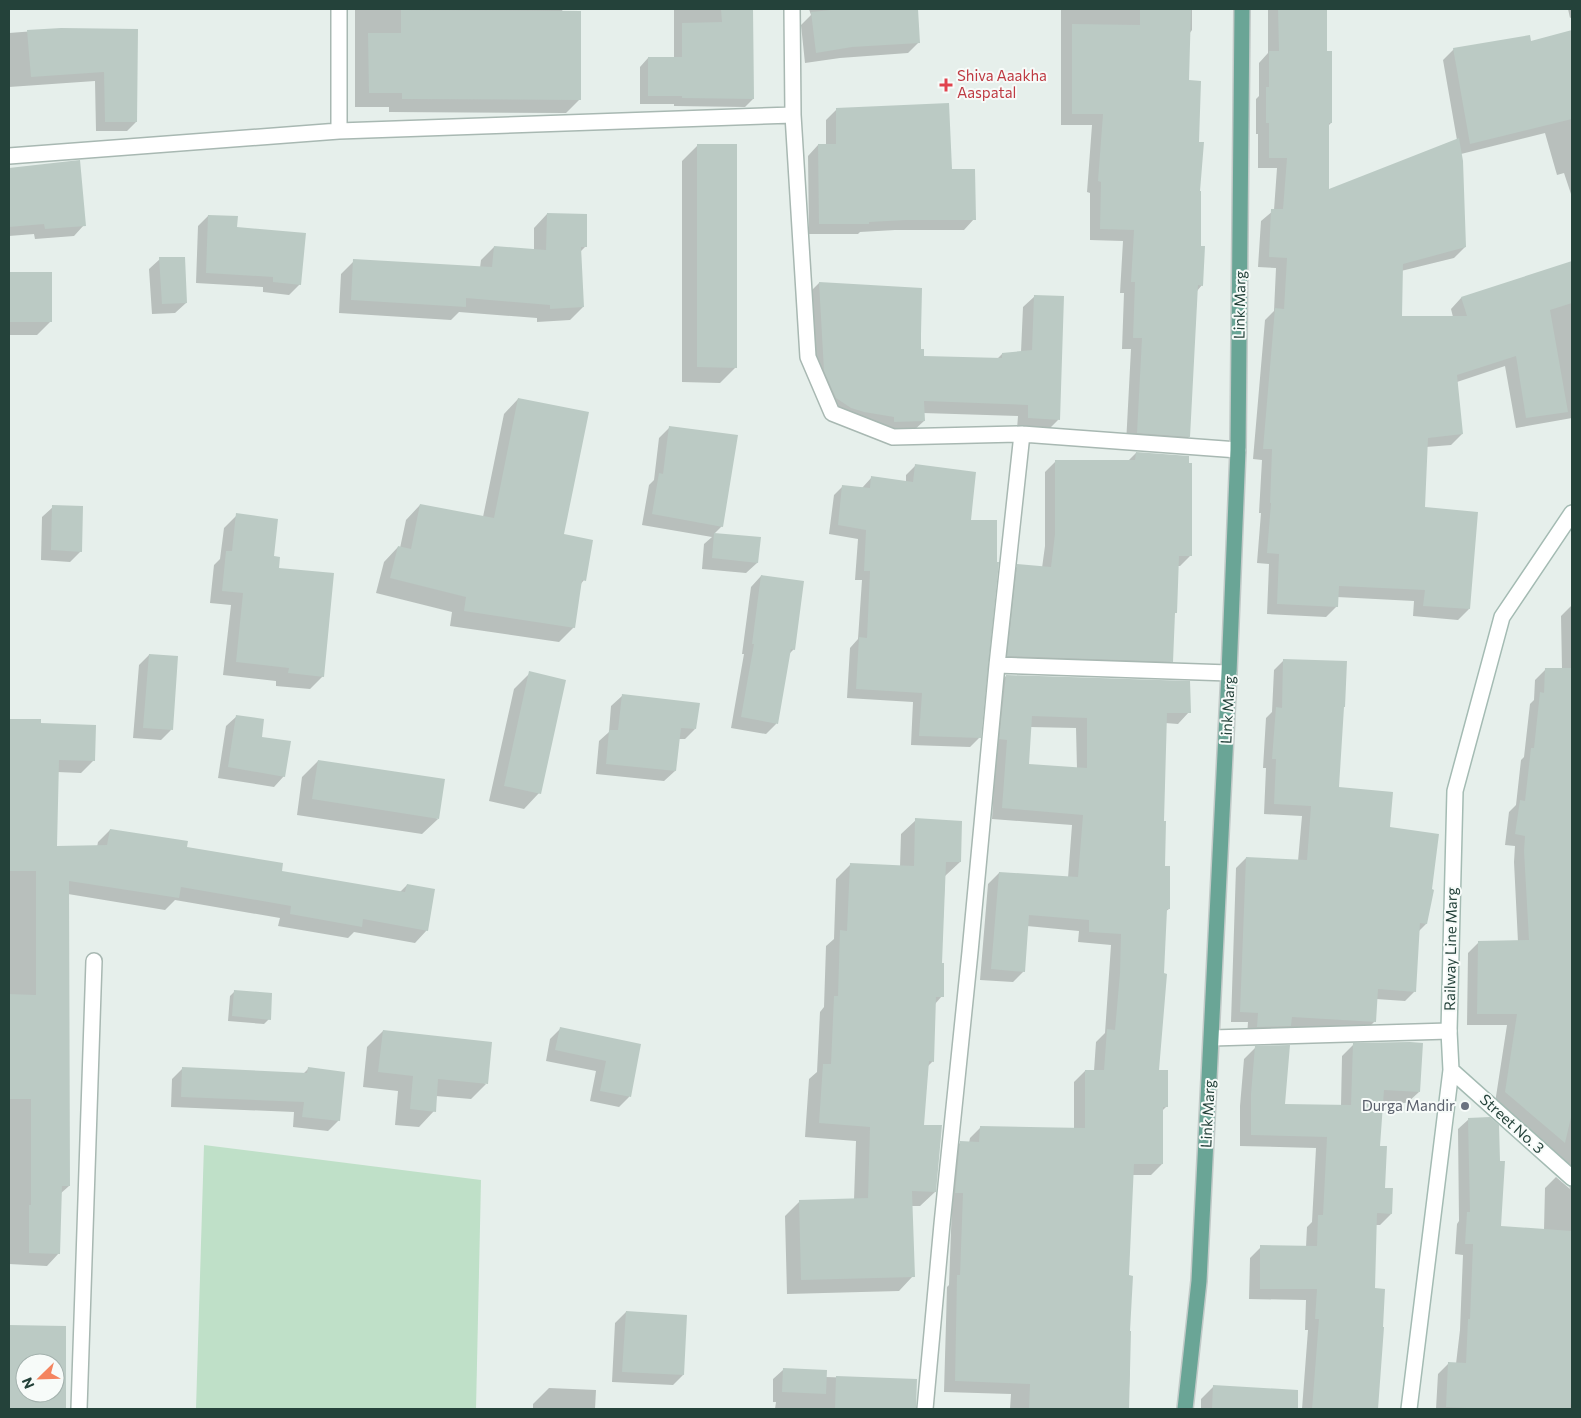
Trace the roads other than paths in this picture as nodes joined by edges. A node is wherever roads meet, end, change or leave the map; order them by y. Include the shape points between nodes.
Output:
1 (339, 9) edge
2 (792, 9) edge
3 (1242, 9) edge
4 (793, 115) junction
5 (339, 131) junction
6 (9, 156) edge
7 (1022, 434) junction
8 (1238, 450) junction
9 (1572, 513) edge
10 (997, 665) junction
11 (1229, 673) junction
12 (94, 961) dead end
13 (1449, 1031) junction
14 (1212, 1038) junction
15 (1451, 1070) junction
16 (1572, 1178) edge
17 (79, 1409) edge
18 (925, 1409) edge
19 (1185, 1409) edge
20 (1409, 1409) edge

1 - 5 street
2 - 4 street
3 - 8 main road, Link Marg
4 - 5 street
4 - 7 street via 808,358 832,413 893,437
5 - 6 street
7 - 8 street
7 - 10 street
8 - 11 main road, Link Marg
9 - 13 street, Railway Line Marg via 1502,617 1455,791
10 - 11 street
10 - 18 street
11 - 14 main road, Link Marg
12 - 17 street
13 - 14 street
13 - 15 street, Railway Line Marg
14 - 19 main road, Link Marg via 1199,1281
15 - 16 street, Street No. 3
15 - 20 street, Railway Line Marg

